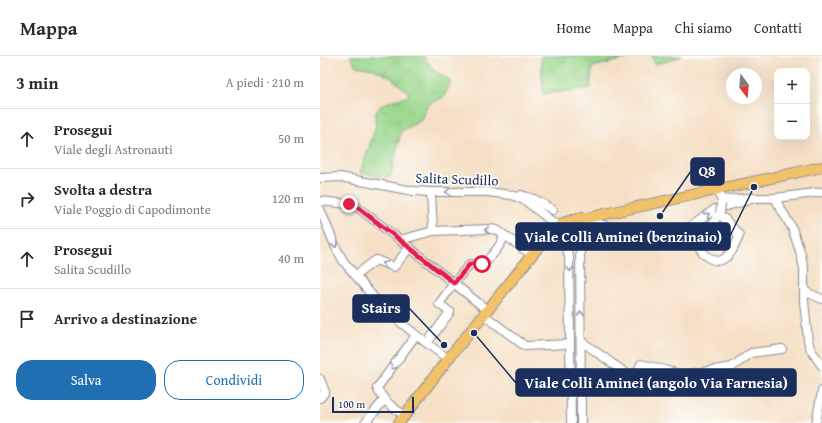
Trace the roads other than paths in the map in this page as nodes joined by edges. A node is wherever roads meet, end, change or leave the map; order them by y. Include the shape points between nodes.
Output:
1 (822, 167) edge
2 (320, 178) edge
3 (431, 192) junction
4 (822, 192) edge
5 (512, 195) junction
6 (720, 197) junction
7 (749, 198) junction
8 (776, 198) junction
9 (323, 201) edge
10 (320, 210) edge
11 (553, 210) dead end
12 (720, 214) junction
13 (569, 227) junction
14 (433, 231) junction
15 (503, 235) junction
16 (400, 240) junction
17 (410, 247) junction
18 (532, 255) junction
19 (356, 275) junction
20 (454, 283) junction
21 (804, 291) junction
22 (822, 299) edge
23 (486, 312) junction
24 (416, 335) junction
25 (581, 341) junction
26 (427, 343) junction
27 (570, 344) junction
28 (782, 348) dead end
29 (448, 359) junction
30 (822, 366) edge
31 (320, 379) edge
32 (822, 391) edge
33 (320, 398) edge
34 (384, 400) junction
35 (402, 419) edge
36 (365, 423) edge
37 (571, 423) edge
38 (581, 423) edge
39 (816, 423) edge

1 - 6 main road
2 - 3 street, Salita Scudillo via 340,177
5 -> 3 street, Salita Scudillo via 487,192
3 - 14 street
4 - 8 street
5 - 11 street via 518,194 534,199
5 - 13 street, Salita Scudillo via 526,201 555,224
6 - 7 street via 729,200
6 - 12 street, bridge
6 - 13 main road via 580,218
7 - 8 street
13 -> 7 street via 600,224 638,242 655,244 676,237 715,209
8 - 21 street via 792,228 800,251 804,269
9 - 10 street
9 - 16 street via 357,207
10 -> 19 street via 336,248
12 - 12 street via 711,227 696,240 709,258 718,261 729,255 739,236
13 - 18 main road via 555,228
25 -> 13 street via 580,238
13 -> 27 street via 564,242 569,257
15 -> 14 street via 497,230 490,229
14 - 16 street
15 - 18 street
15 - 20 street via 502,242 487,261 477,265 470,264
16 - 17 street
17 -> 19 street via 394,267 376,260
17 - 20 street
18 - 23 main road
19 - 24 street via 381,306
20 - 23 street
20 - 26 street via 439,304 450,312
21 - 22 street
21 - 30 street via 809,345
23 - 27 street via 525,346
23 - 29 main road
24 - 26 street
24 -> 34 street via 376,388
25 - 28 street via 634,379 642,364 684,375 732,367 751,353
25 - 38 street
26 - 29 street
27 - 37 street
29 - 35 main road
31 - 33 street via 325,392
32 - 39 street
34 - 35 street
34 - 36 street

